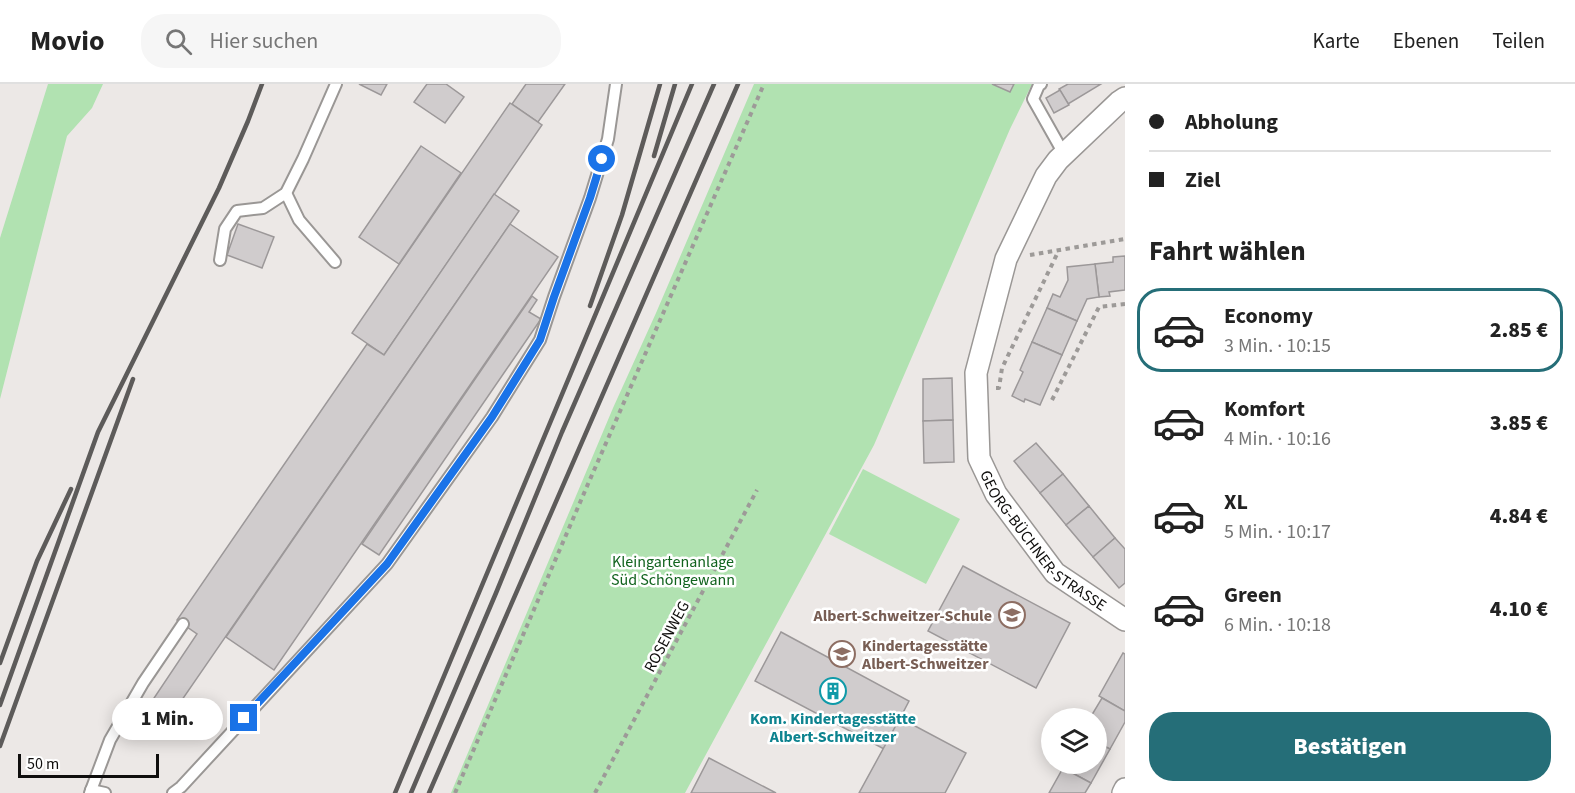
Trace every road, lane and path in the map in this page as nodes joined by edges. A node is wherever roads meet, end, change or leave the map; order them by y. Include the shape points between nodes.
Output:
1 (336, 84) edge
2 (616, 84) edge
3 (764, 84) edge
4 (1041, 84) edge
5 (1125, 98) edge
6 (1064, 154) junction
7 (286, 193) junction
8 (1125, 239) edge
9 (1059, 250) junction
10 (1006, 259) junction
11 (220, 260) dead end
12 (335, 262) dead end
13 (1125, 304) edge
14 (976, 388) junction
15 (1052, 400) dead end
16 (758, 490) dead end
17 (1125, 620) edge
18 (183, 624) dead end
19 (90, 792) edge
20 (105, 793) edge
21 (173, 793) edge
22 (455, 793) edge
23 (595, 793) edge

1 - 7 lane
2 - 21 lane via 609,139 540,340 492,417 387,564
3 - 22 path
4 - 6 lane via 1034,99
5 - 6 street, GEORG-BÜCHNER-STRASSE
6 - 10 street, GEORG-BÜCHNER-STRASSE via 1046,176
7 - 11 lane via 263,208 237,211 225,229
7 - 12 lane via 299,220
8 - 9 path
9 - 10 path
9 - 14 path via 1002,368 999,388
10 - 14 street, GEORG-BÜCHNER-STRASSE via 976,373
13 - 15 path via 1099,307
14 - 17 street, GEORG-BÜCHNER-STRASSE via 979,458 996,494 1054,573
16 - 23 path, ROSENWEG
18 - 19 lane via 142,683 110,740
19 - 20 lane

